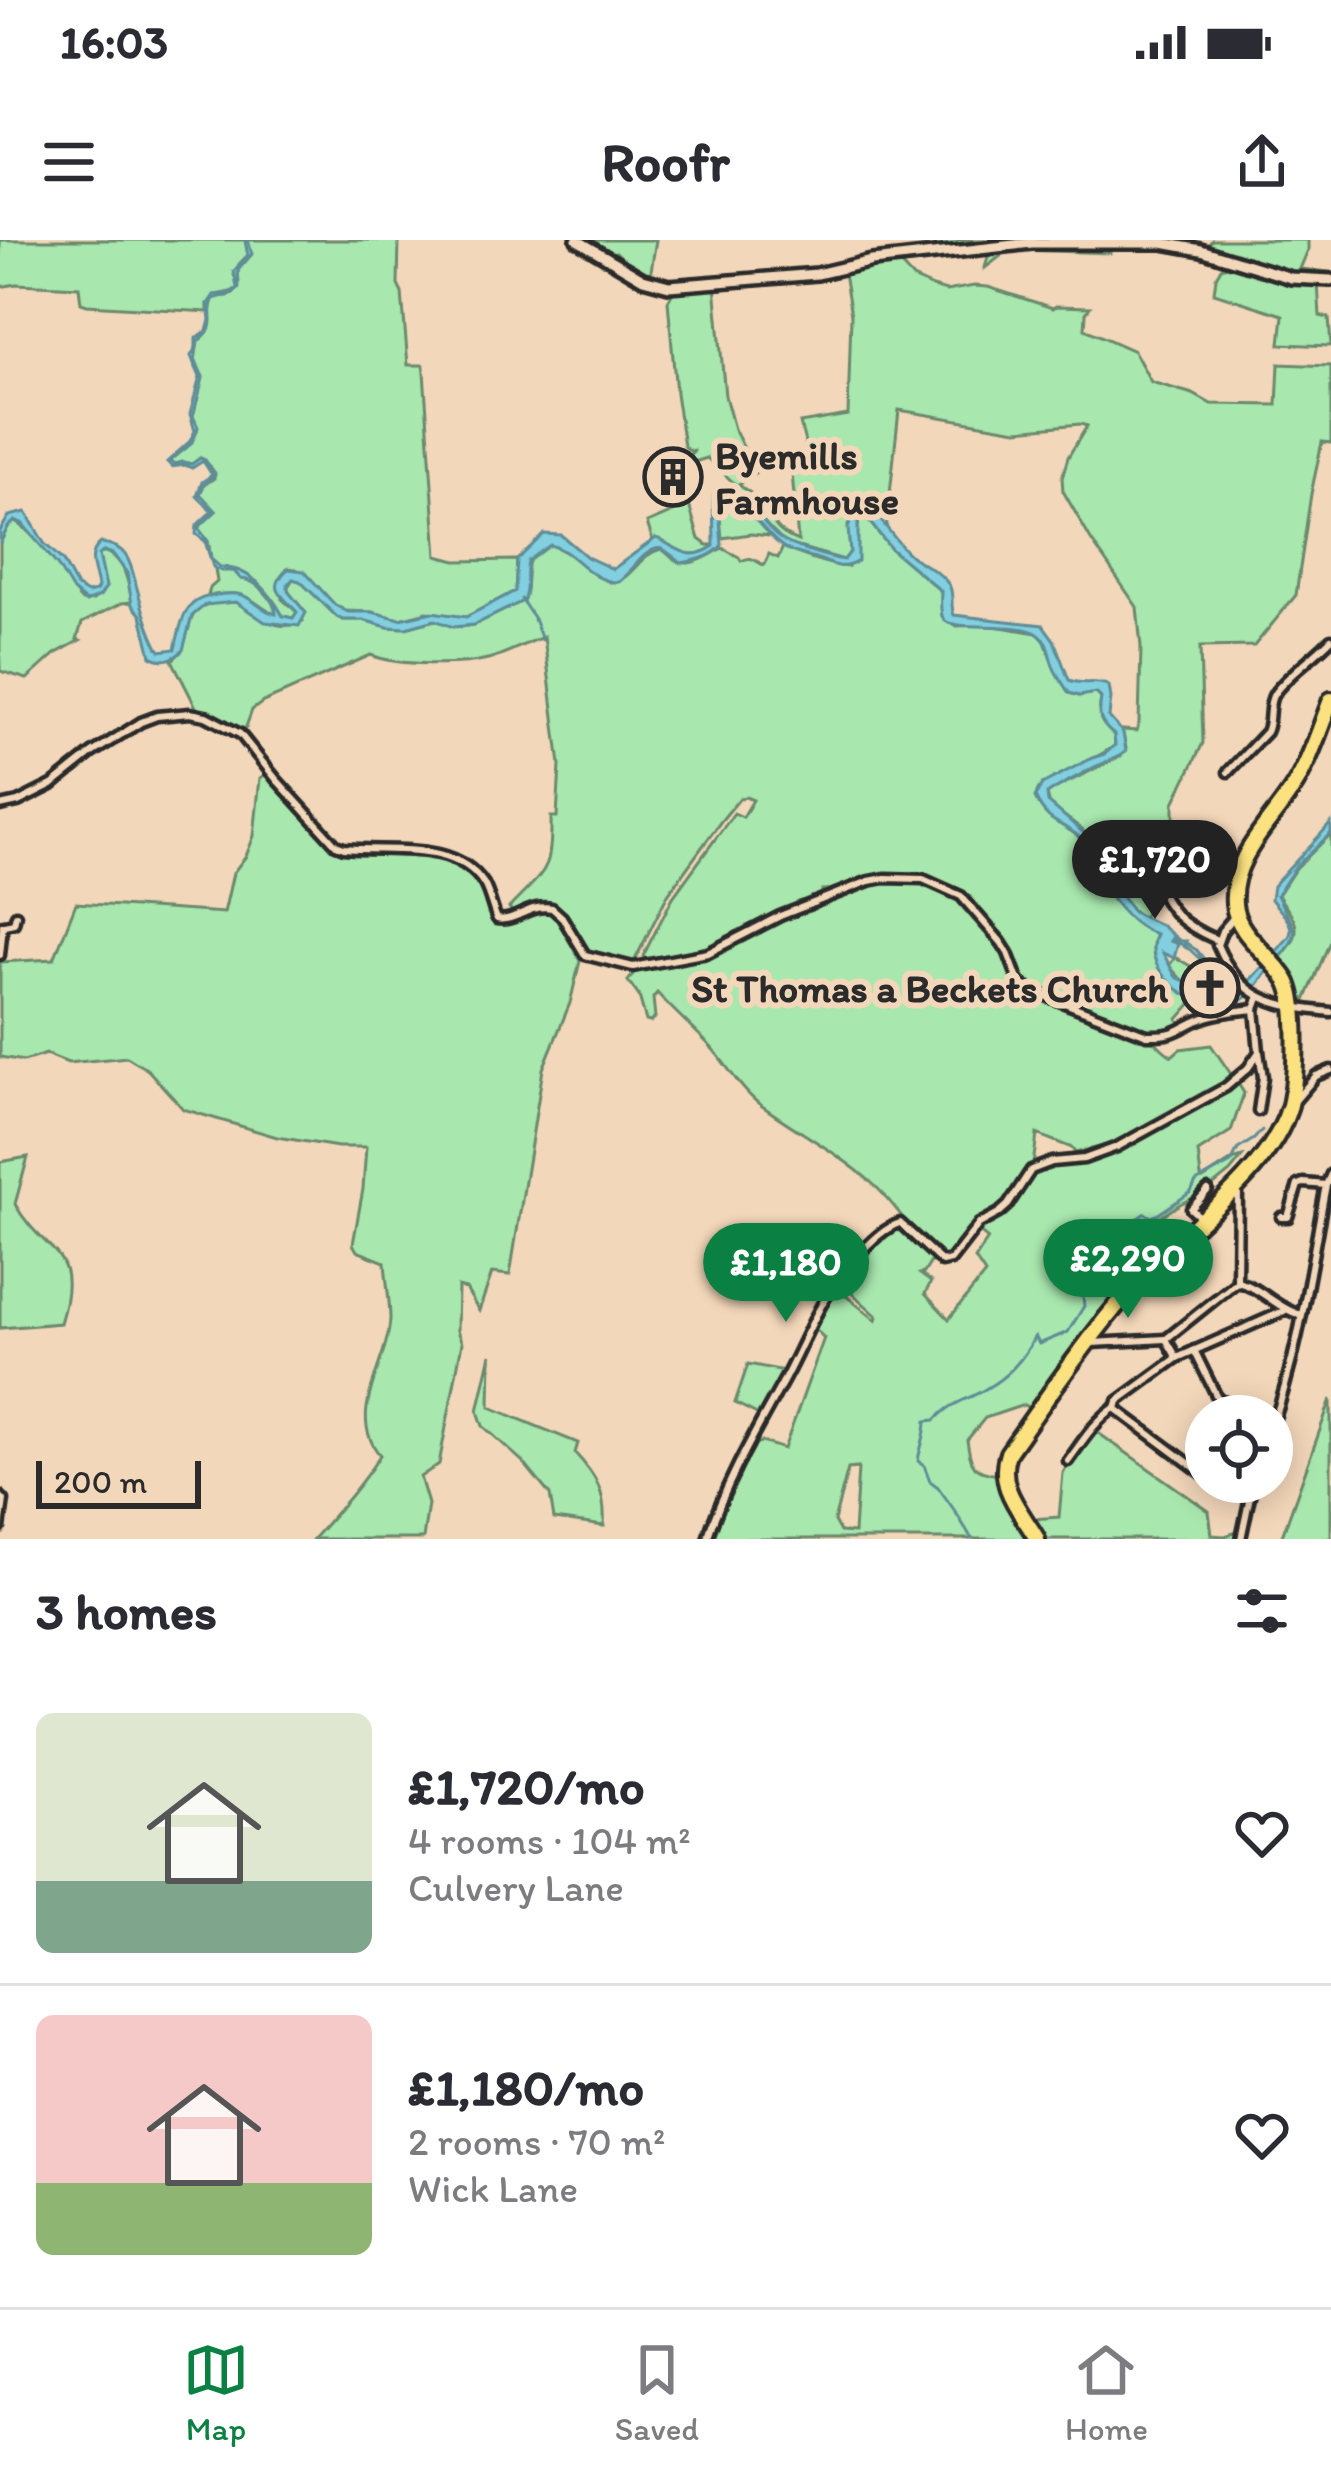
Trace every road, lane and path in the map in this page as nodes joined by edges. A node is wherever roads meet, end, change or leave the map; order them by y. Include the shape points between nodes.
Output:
1 (578, 240) edge
2 (1331, 280) edge
3 (1331, 639) edge
4 (1331, 700) edge
5 (1228, 772) dead end
6 (0, 806) edge
7 (1139, 853) dead end
8 (16, 915) dead end
9 (1236, 915) junction
10 (2, 925) edge
11 (1217, 940) junction
12 (0, 955) edge
13 (1256, 996) junction
14 (1295, 1007) junction
15 (1255, 1009) junction
16 (1330, 1013) edge
17 (1259, 1052) junction
18 (1331, 1070) edge
19 (1290, 1105) junction
20 (1258, 1111) dead end
21 (1331, 1174) edge
22 (1238, 1184) junction
23 (1326, 1185) junction
24 (1208, 1190) dead end
25 (1281, 1217) dead end
26 (1202, 1219) junction
27 (1237, 1282) junction
28 (1284, 1311) junction
29 (1301, 1315) junction
30 (1166, 1339) junction
31 (1089, 1343) junction
32 (1194, 1350) junction
33 (1177, 1358) junction
34 (1216, 1395) edge
35 (1282, 1395) edge
36 (1116, 1407) junction
37 (1185, 1460) edge
38 (1068, 1461) dead end
39 (0, 1496) edge
40 (1246, 1503) edge
41 (0, 1528) edge
42 (707, 1539) edge
43 (1037, 1539) edge
44 (1240, 1539) edge

1 - 2 main road via 669,286 1032,242 1162,243 1291,278
3 - 5 street via 1276,691 1267,732
4 - 9 highway via 1300,777 1243,863
6 - 15 street via 52,784 141,722 190,713 241,734 336,845 458,859 485,886 497,919 552,908 592,958 633,967 708,953 869,881 906,878 961,896 1008,952 1018,982 1147,1035
7 - 11 street via 1180,921
8 - 10 street
9 - 11 street
9 - 14 highway via 1291,988
10 - 12 street
11 - 13 street
13 - 14 street
13 - 15 street
14 - 16 street
14 - 19 highway
15 - 17 street
17 - 20 street
17 - 42 street via 1226,1087 1117,1147 1031,1170 951,1260 942,1262 895,1223 877,1236 819,1305
18 - 19 street
19 - 22 highway
21 - 23 street
22 - 26 highway
22 - 27 street
23 - 25 street via 1298,1185
23 - 29 street
24 - 26 street via 1191,1209
26 - 31 highway
27 - 28 street
27 - 30 street
28 - 29 street
28 - 32 street
29 - 35 street
30 - 31 street
30 - 33 street
31 - 43 highway via 1005,1460 1007,1490
32 - 33 street
32 - 34 street
33 - 36 street
36 - 37 street
36 - 38 street
39 - 41 street
40 - 44 street

